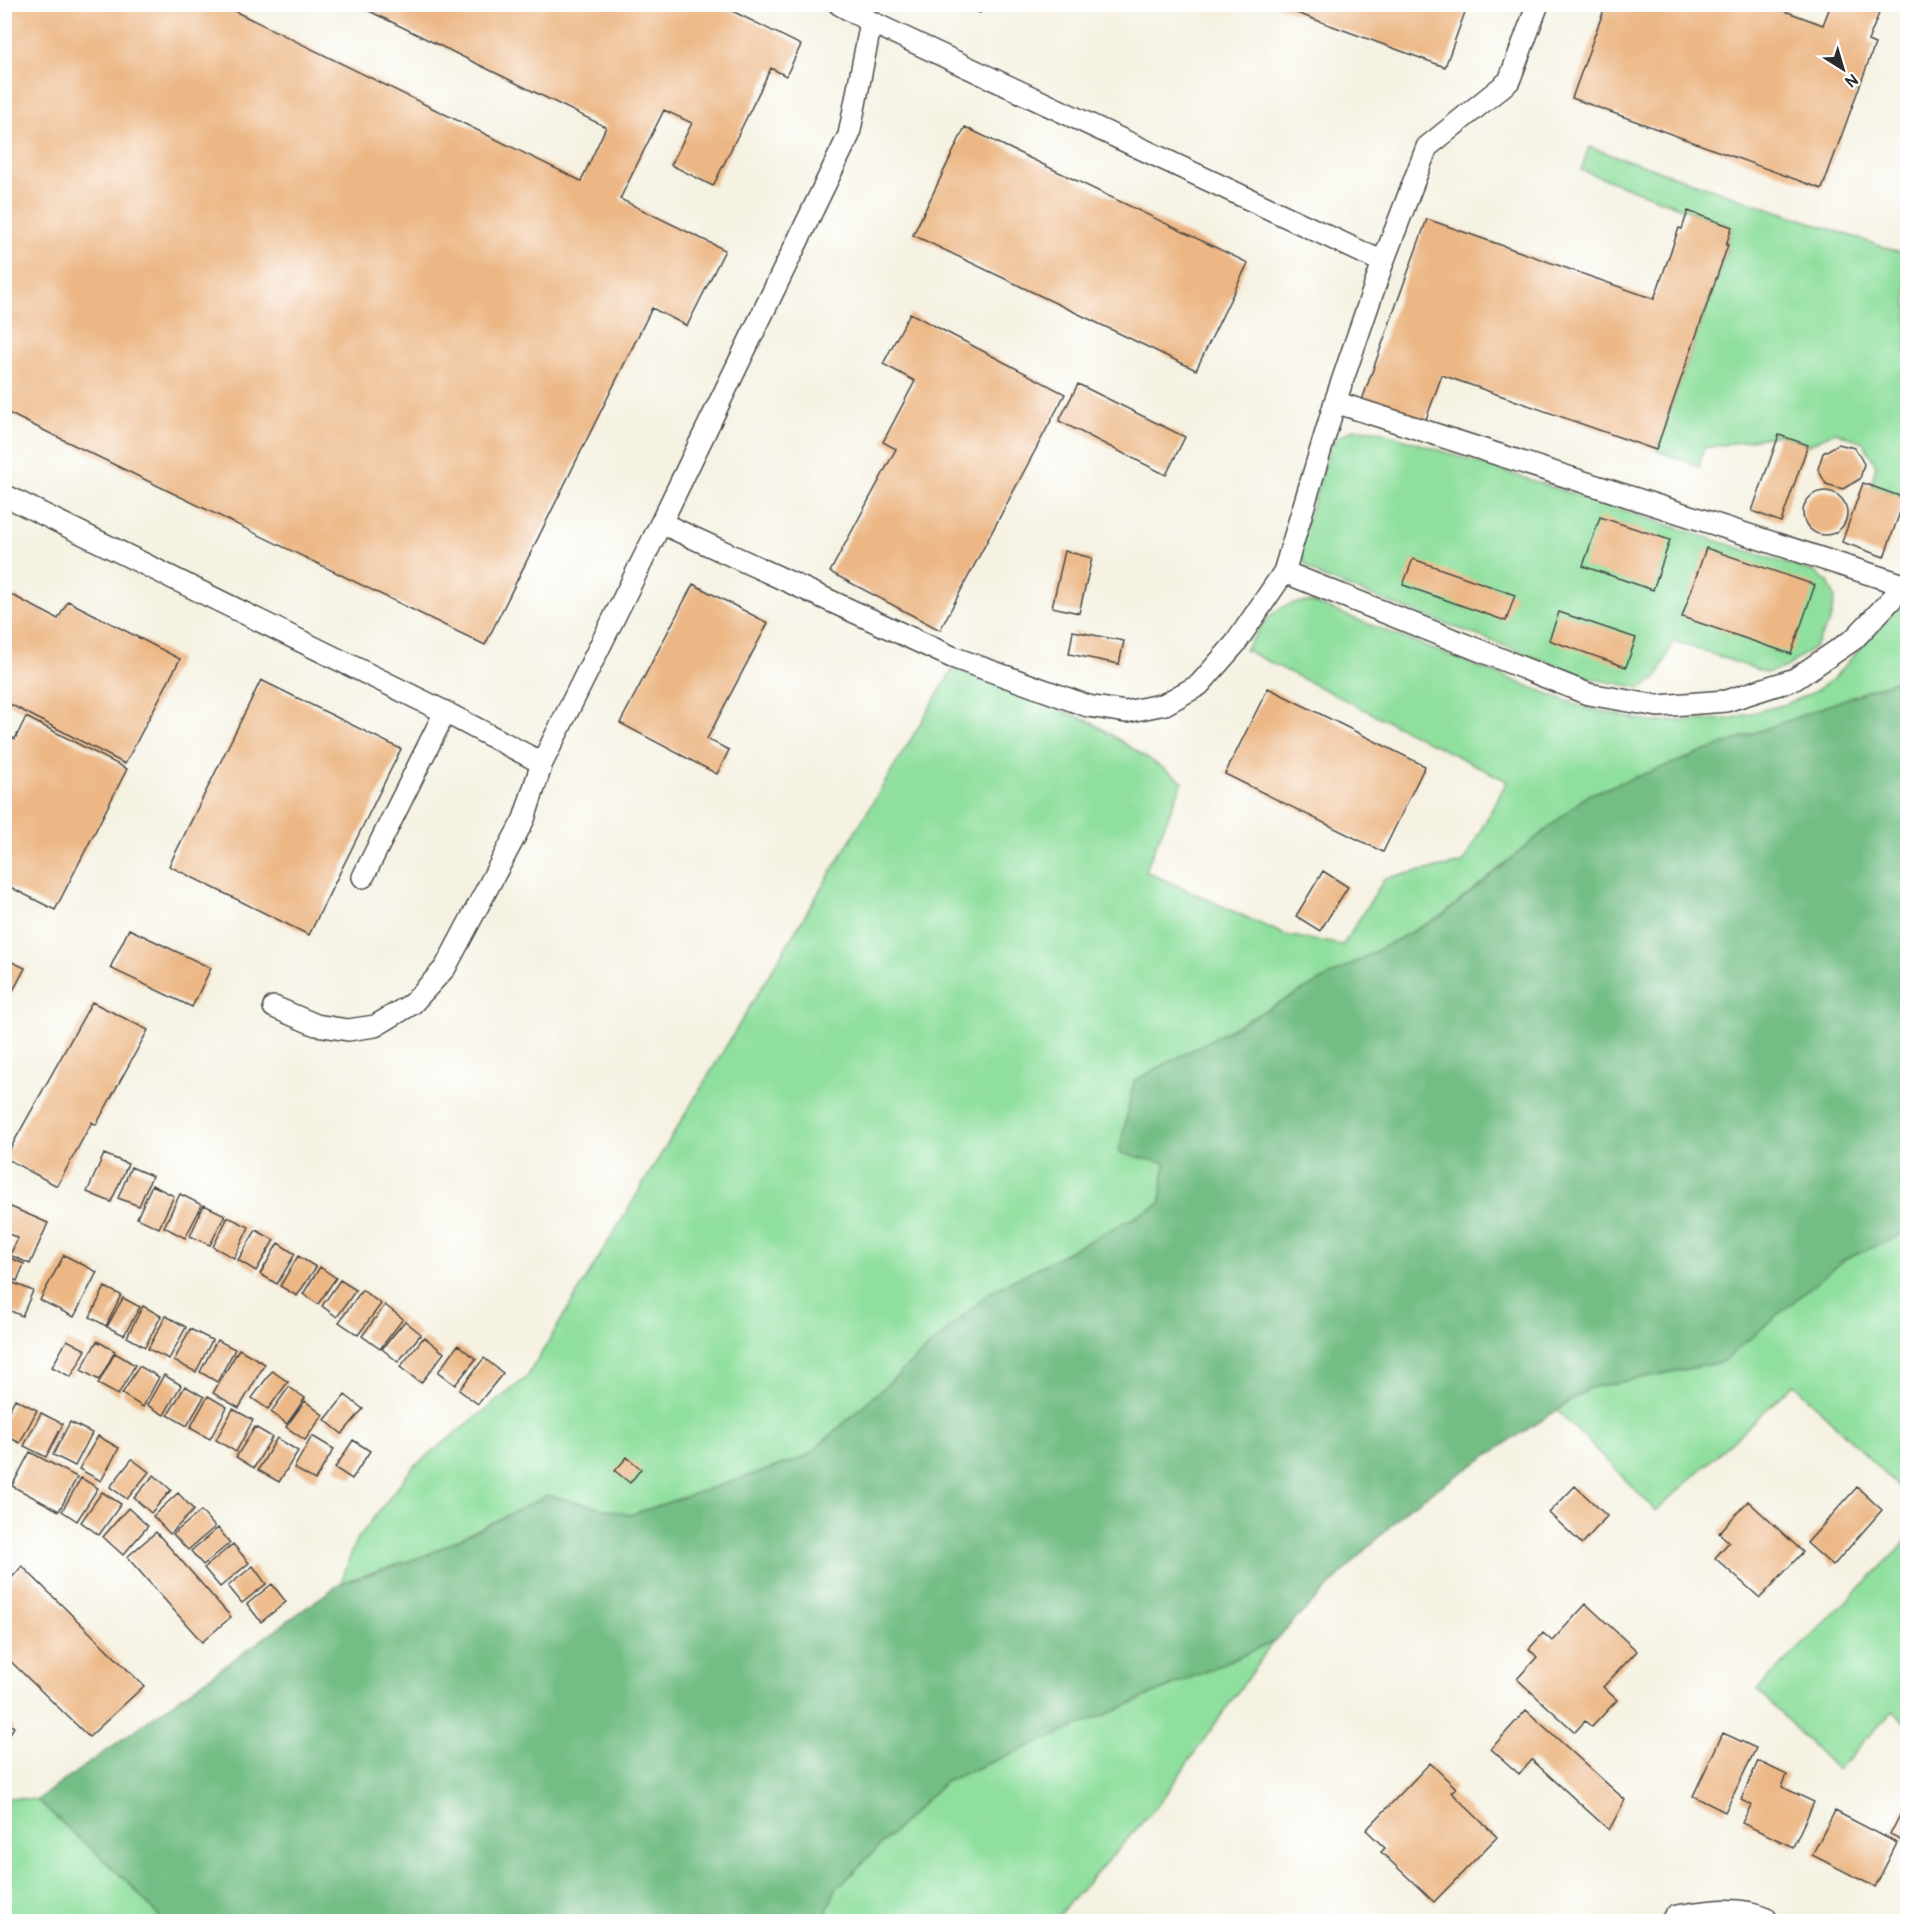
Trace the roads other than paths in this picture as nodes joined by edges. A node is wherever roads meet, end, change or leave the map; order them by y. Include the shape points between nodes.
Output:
1 (839, 4) edge
2 (1538, 4) edge
3 (871, 22) junction
4 (1383, 262) junction
5 (1335, 402) junction
6 (7, 502) edge
7 (661, 523) junction
8 (1284, 572) junction
9 (1906, 584) edge
10 (445, 712) junction
11 (542, 763) junction
12 (363, 877) dead end
13 (274, 1007) dead end
14 (1678, 1922) edge
15 (1761, 1922) edge

1 - 3 lane
2 - 4 lane via 1509,81 1427,147
3 - 4 lane
3 - 7 lane via 849,135
4 - 5 lane
5 - 8 lane
5 - 9 lane
6 - 10 lane
7 - 8 lane via 952,657 1088,706 1126,712 1165,704 1199,685 1235,644
7 - 11 lane
8 - 9 lane via 1588,694 1658,706 1726,701 1795,679 1854,639
10 - 11 lane
10 - 12 lane
11 - 13 lane via 524,819 445,968 412,1004 375,1026 348,1030 316,1025
14 - 15 street via 1714,1916

